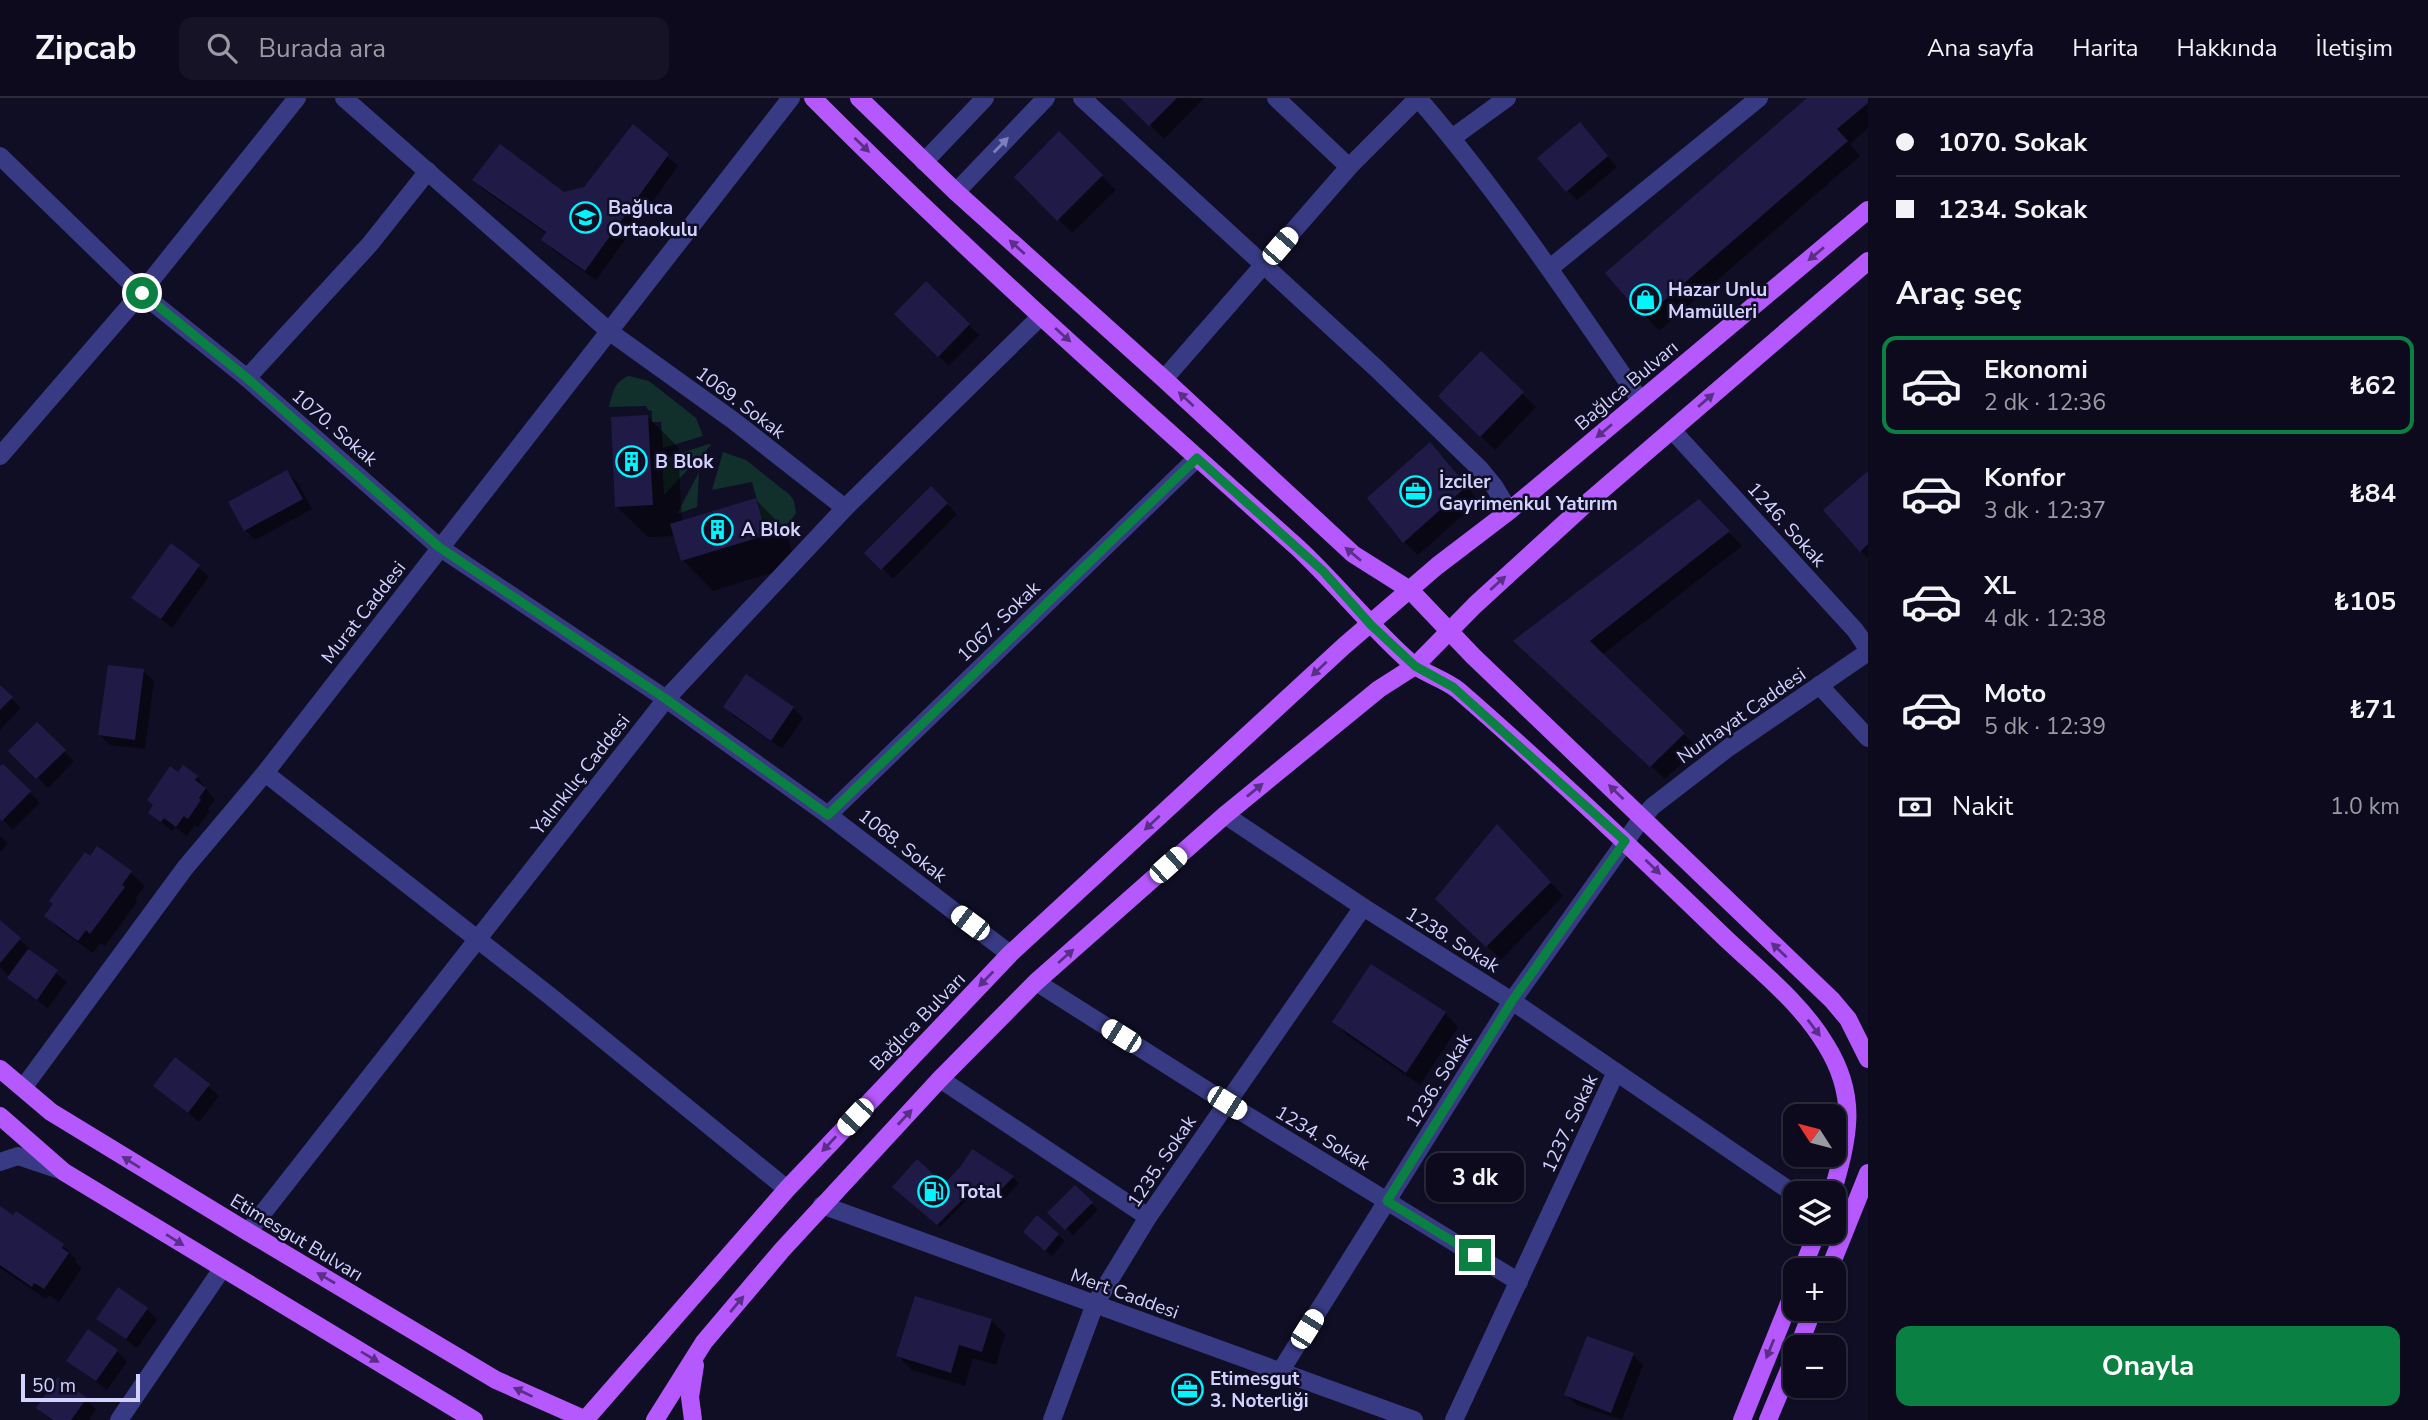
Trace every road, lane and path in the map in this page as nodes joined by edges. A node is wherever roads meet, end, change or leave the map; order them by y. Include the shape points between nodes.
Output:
1 (297, 98) edge
2 (344, 98) edge
3 (791, 98) edge
4 (813, 98) edge
5 (859, 98) edge
6 (985, 98) edge
7 (1046, 98) edge
8 (1082, 98) edge
9 (1276, 98) edge
10 (1418, 98) edge
11 (1507, 98) edge
12 (1759, 98) edge
13 (1452, 138) junction
14 (0, 156) edge
15 (924, 162) junction
16 (1349, 167) junction
17 (428, 170) junction
18 (956, 192) junction
19 (1868, 210) edge
20 (1868, 261) edge
21 (1263, 265) junction
22 (1550, 268) junction
23 (142, 293) junction
24 (1041, 316) junction
25 (610, 331) junction
26 (247, 378) junction
27 (1164, 379) junction
28 (1640, 400) junction
29 (1672, 430) junction
30 (0, 456) edge
31 (1197, 458) junction
32 (845, 508) junction
33 (1509, 511) junction
34 (439, 547) junction
35 (1410, 590) junction
36 (1371, 625) junction
37 (1450, 631) junction
38 (1868, 651) edge
39 (1415, 666) junction
40 (1819, 685) junction
41 (666, 699) junction
42 (1868, 738) edge
43 (265, 773) junction
44 (828, 815) junction
45 (1225, 815) junction
46 (1642, 818) junction
47 (1625, 841) junction
48 (1363, 907) junction
49 (477, 939) junction
50 (1010, 954) junction
51 (1036, 982) junction
52 (1512, 1001) junction
53 (1868, 1059) edge
54 (0, 1069) edge
55 (1616, 1072) junction
56 (940, 1079) junction
57 (23, 1088) junction
58 (1227, 1103) junction
59 (0, 1115) edge
60 (0, 1162) edge
61 (64, 1172) junction
62 (1868, 1173) edge
63 (1835, 1181) edge
64 (1783, 1186) edge
65 (787, 1189) junction
66 (1387, 1201) junction
67 (822, 1205) junction
68 (1148, 1217) junction
69 (248, 1232) junction
70 (1834, 1258) edge
71 (222, 1269) junction
72 (1519, 1282) junction
73 (1095, 1304) junction
74 (1783, 1318) edge
75 (704, 1342) junction
76 (1280, 1372) junction
77 (1783, 1384) edge
78 (119, 1420) edge
79 (474, 1420) edge
80 (585, 1420) edge
81 (655, 1420) edge
82 (693, 1420) edge
83 (1052, 1420) edge
84 (1414, 1420) edge
85 (1454, 1420) edge
86 (1742, 1420) edge
87 (1768, 1420) edge

1 - 23 street
2 - 17 street, 1069. Sokak
3 - 25 street, Murat Caddesi
4 -> 24 main road
5 - 15 main road
6 - 15 street
18 -> 7 street
8 - 21 street
9 - 16 street
10 - 13 street
10 - 16 street
11 - 13 street
12 - 22 street
13 - 22 street
14 - 23 street, 1070. Sokak
15 - 18 main road
16 - 21 street
17 - 25 street, 1069. Sokak
17 - 26 street via 370,244
27 -> 18 main road
19 -> 28 main road, Bağlıca Bulvarı
29 -> 20 main road
21 - 27 street
21 - 33 street via 1480,469
22 - 28 street
23 - 26 street, 1070. Sokak
23 - 30 street
24 -> 31 main road
24 - 32 street, Yalınkılıç Caddesi
25 - 32 street, 1069. Sokak
25 - 34 street, Murat Caddesi
26 - 34 street, 1070. Sokak
35 -> 27 main road via 1353,554
28 -> 33 main road, Bağlıca Bulvarı
37 -> 29 main road
29 - 38 street, 1246. Sokak via 1855,630
31 - 36 main road via 1323,571
31 - 44 street, 1067. Sokak
32 - 41 street, Yalınkılıç Caddesi
33 - 35 main road, Bağlıca Bulvarı
34 - 41 street, 1070. Sokak
34 - 43 street, Murat Caddesi
35 - 36 main road, Bağlıca Bulvarı
35 - 37 main road
36 - 39 main road
36 -> 50 main road, Bağlıca Bulvarı
37 - 39 main road
46 -> 37 main road
38 - 40 street, Nurhayat Caddesi
45 -> 39 main road via 1379,689
39 - 47 main road via 1453,687
40 - 42 street
40 - 46 street, Nurhayat Caddesi via 1728,748
41 - 44 street, 1068. Sokak
41 - 49 street, Yalınkılıç Caddesi
43 - 49 street
43 - 57 street, Murat Caddesi via 185,868
44 - 50 street, 1068. Sokak
45 - 48 street, 1238. Sokak
51 -> 45 main road
46 - 47 street, 1236. Sokak
53 -> 46 main road via 1848,1019 1832,1000
47 - 52 street, 1236. Sokak
47 -> 63 main road via 1781,991 1828,1048 1847,1091 1849,1126
48 - 52 street, 1238. Sokak
48 - 58 street, 1235. Sokak
49 - 65 street
49 - 69 street, Yalınkılıç Caddesi
50 -> 65 main road, Bağlıca Bulvarı
51 - 56 main road
51 - 58 street, 1234. Sokak
52 - 55 street, 1238. Sokak
52 - 66 street, 1236. Sokak
54 - 57 main road, Etimesgut Bulvarı
55 - 64 street, 1238. Sokak
55 - 72 street, 1237. Sokak
67 -> 56 main road
56 - 68 street
69 -> 57 main road, Etimesgut Bulvarı via 51,1112
58 - 66 street, 1234. Sokak
58 - 68 street, 1235. Sokak
59 - 61 main road
60 - 61 street via 18,1156
61 -> 71 main road
62 - 70 main road
65 - 80 main road, Bağlıca Bulvarı
66 - 72 street, 1234. Sokak
66 - 76 street, 1236. Sokak
67 - 73 street, Mert Caddesi
75 -> 67 main road
68 - 73 street, 1235. Sokak
80 -> 69 main road, Etimesgut Bulvarı via 496,1380
71 - 78 street
71 -> 79 main road
72 - 85 street, 1237. Sokak
73 - 76 street, Mert Caddesi
73 - 83 street, 1235. Sokak
74 -> 86 main road
75 - 81 main road
75 - 82 main road via 691,1383
76 - 84 street, Mert Caddesi
77 - 87 main road

